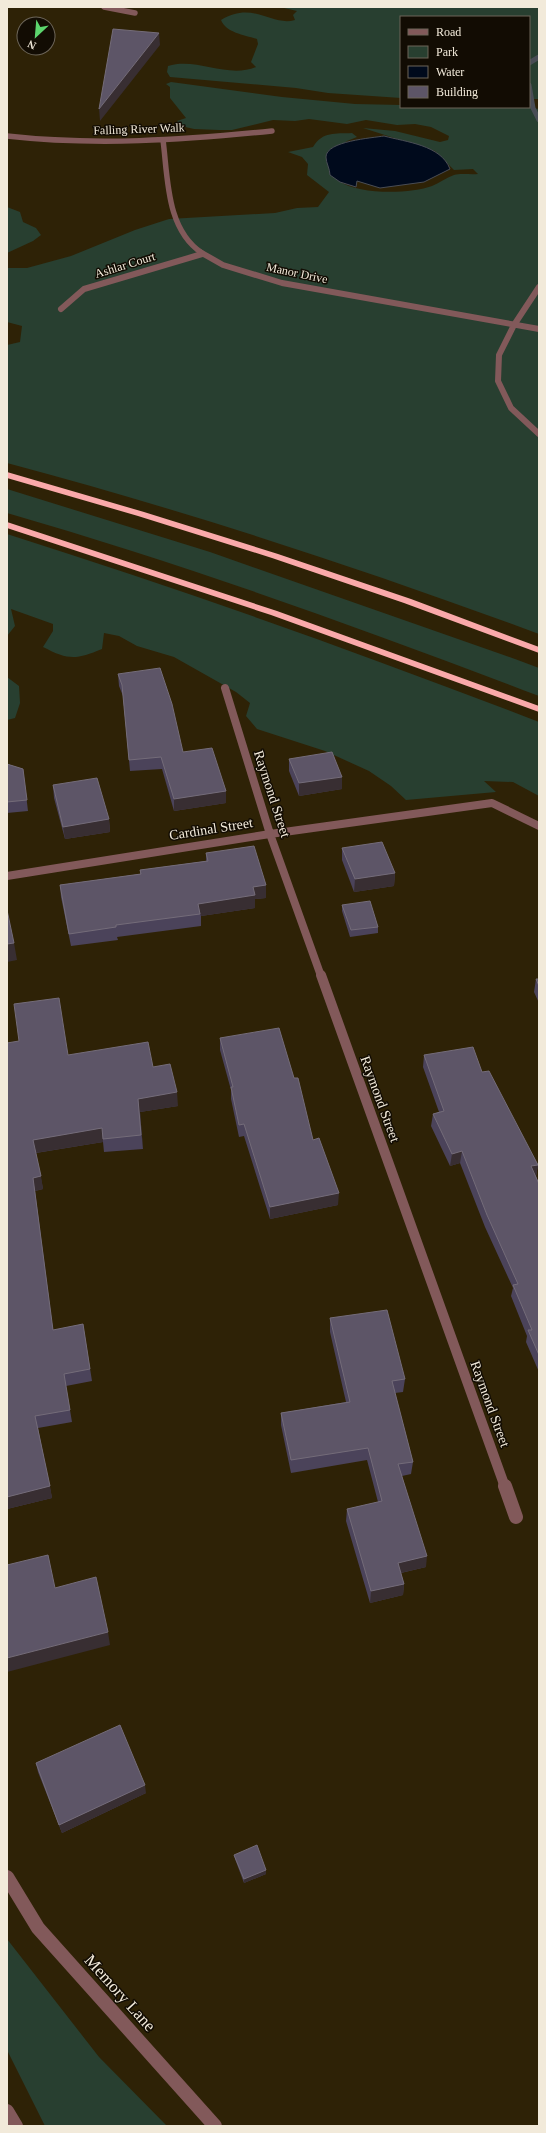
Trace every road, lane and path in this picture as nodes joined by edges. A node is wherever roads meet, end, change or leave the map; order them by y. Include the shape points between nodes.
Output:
1 (104, 7) edge
2 (134, 14) dead end
3 (272, 131) dead end
4 (7, 136) edge
5 (163, 140) junction
6 (202, 254) junction
7 (539, 287) edge
8 (61, 309) dead end
9 (514, 325) junction
10 (539, 329) edge
11 (539, 434) edge
12 (7, 475) edge
13 (7, 524) edge
14 (539, 650) edge
15 (225, 688) dead end
16 (539, 709) edge
17 (539, 826) edge
18 (270, 834) junction
19 (7, 876) edge
20 (516, 1517) dead end
21 (7, 1877) edge
22 (7, 2111) edge
23 (16, 2126) edge
24 (215, 2126) edge

1 - 2 street
3 - 5 street, Falling River Walk
4 - 5 street, Falling River Walk via 86,142
5 - 6 street, Manor Drive via 176,222 184,237
6 - 8 street, Ashlar Court via 84,289
6 - 9 street, Manor Drive via 229,267 275,281
7 - 9 street
9 - 10 street, Manor Drive
9 - 11 street via 499,354 498,381 511,408
12 - 14 highway via 248,548 489,630
13 - 16 highway via 399,656
15 - 18 street, Raymond Street
17 - 18 street, Cardinal Street via 492,803
18 - 19 street, Cardinal Street
18 - 20 street, Raymond Street
21 - 24 street, Memory Lane via 38,1928
22 - 23 street

